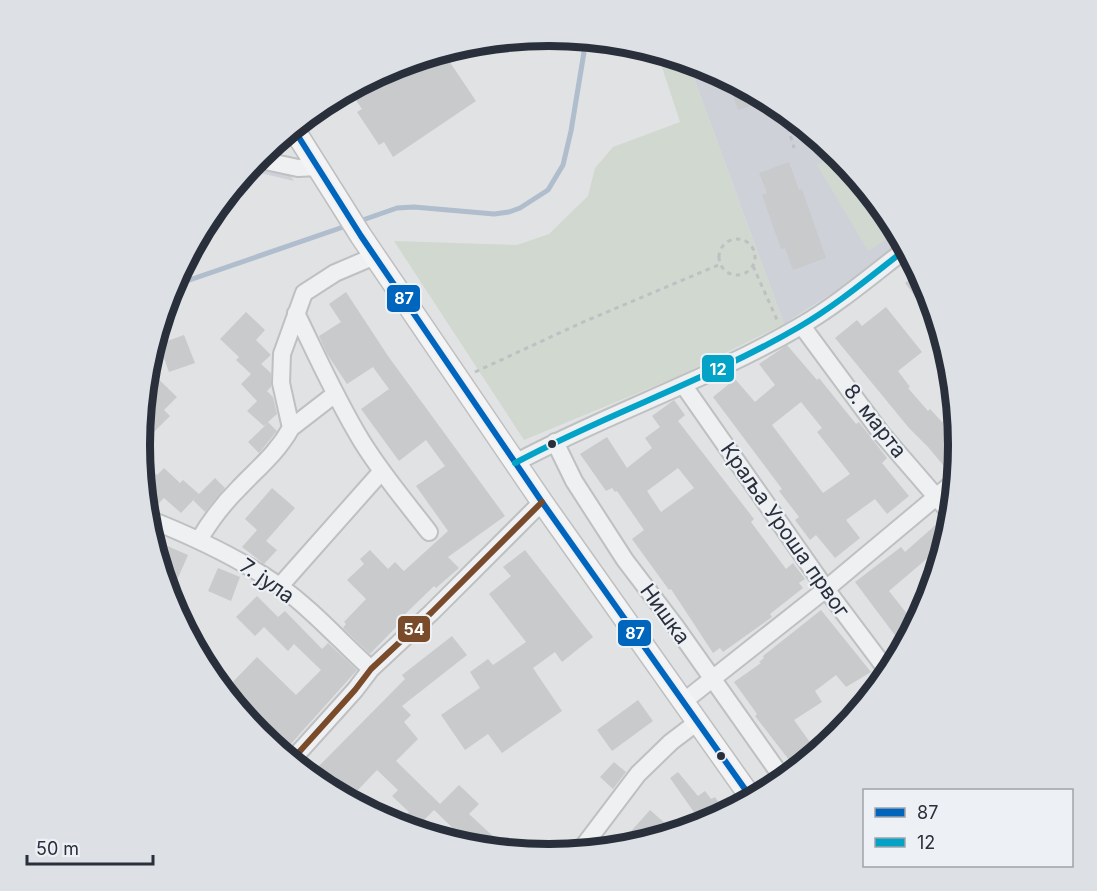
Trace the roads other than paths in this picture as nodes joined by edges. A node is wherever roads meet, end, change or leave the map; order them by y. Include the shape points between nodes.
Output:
1 (297, 136) edge
2 (268, 161) edge
3 (317, 167) junction
4 (898, 255) edge
5 (375, 256) junction
6 (296, 313) junction
7 (802, 326) junction
8 (684, 386) junction
9 (335, 394) junction
10 (291, 429) junction
11 (555, 442) junction
12 (515, 463) junction
13 (382, 471) junction
14 (945, 489) edge
15 (936, 496) junction
16 (542, 502) junction
17 (943, 504) edge
18 (157, 523) edge
19 (429, 532) dead end
20 (199, 540) junction
21 (280, 586) junction
22 (826, 589) junction
23 (882, 664) edge
24 (371, 669) junction
25 (713, 680) junction
26 (682, 702) junction
27 (696, 723) junction
28 (297, 755) edge
29 (778, 771) edge
30 (747, 792) edge
31 (586, 843) edge

1 - 3 main road
2 - 3 street via 298,168
3 - 5 main road
4 - 7 street
5 - 6 street via 335,273 304,293
5 - 12 main road
6 - 9 street
6 - 10 street via 282,354 281,383
7 - 8 street
7 - 15 street, 8. марта via 881,433
8 - 11 street
8 - 22 street, Краља Уроша првог
9 - 10 street
9 - 13 street
10 - 20 street via 281,447 238,489
11 - 12 street
11 - 25 street, Нишка via 574,481 625,560
12 - 16 main road
13 - 19 street
13 - 21 street
14 - 15 street
15 - 17 street, 8. марта
15 - 22 street
16 - 24 street
16 - 26 main road
18 - 20 street, 7. јула
20 - 21 street, 7. јула
21 - 24 street, 7. јула
22 - 23 street, Краља Уроша првог
22 - 25 street
24 - 28 street
25 - 26 street
25 - 29 street, Нишка
26 - 27 main road
27 - 30 main road
27 - 31 street via 638,774

